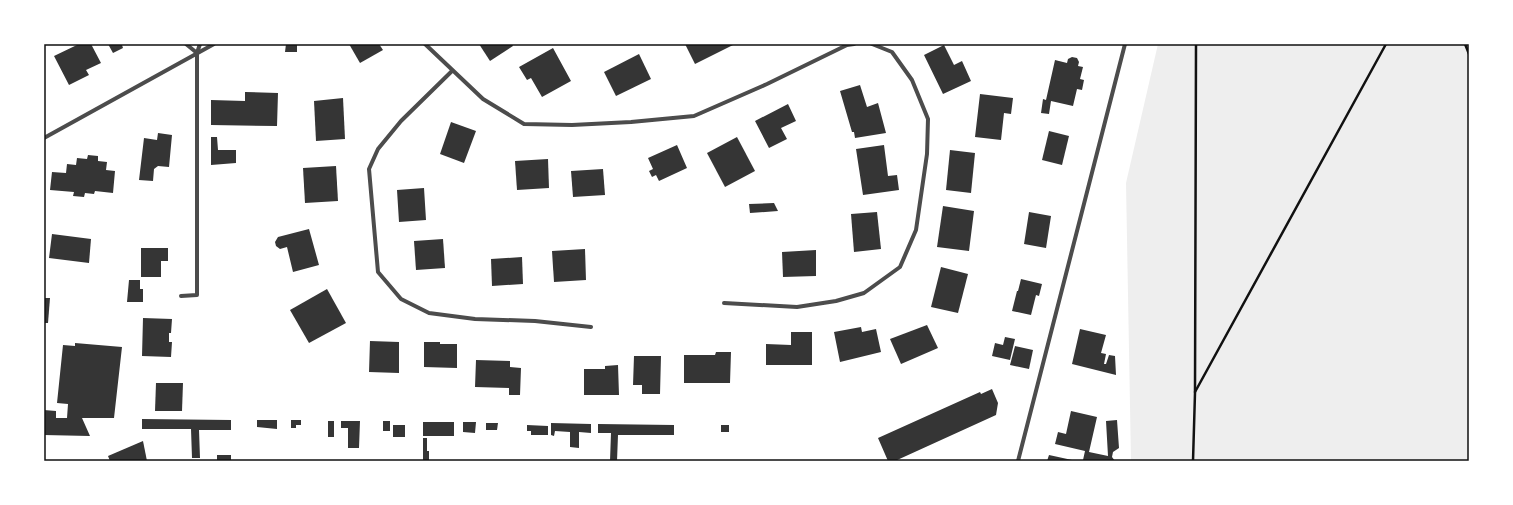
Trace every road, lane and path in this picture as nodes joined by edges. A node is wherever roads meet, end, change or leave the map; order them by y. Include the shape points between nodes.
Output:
1 (186, 44) edge
2 (200, 44) edge
3 (214, 44) edge
4 (425, 44) edge
5 (854, 44) edge
6 (872, 44) edge
7 (1125, 44) edge
8 (1196, 44) edge
9 (1386, 44) edge
10 (1465, 44) edge
11 (197, 53) junction
12 (1469, 54) edge
13 (452, 71) junction
14 (44, 138) edge
15 (181, 296) dead end
16 (724, 303) dead end
17 (591, 326) dead end
18 (1195, 393) junction
19 (1018, 461) edge
20 (1193, 461) edge

1 - 11 street
2 - 11 street
3 - 11 street
4 - 13 street
5 - 13 street via 694,116 631,122 524,124 483,99
6 - 16 street via 892,52 912,80 928,119 916,230 900,267 864,293 836,301 797,307
7 - 19 street
8 - 18 path
9 - 18 path
10 - 12 path
11 - 14 street
11 - 15 street via 197,295
13 - 17 street via 401,121 378,149 369,169 378,272 401,300 429,314
18 - 20 path

